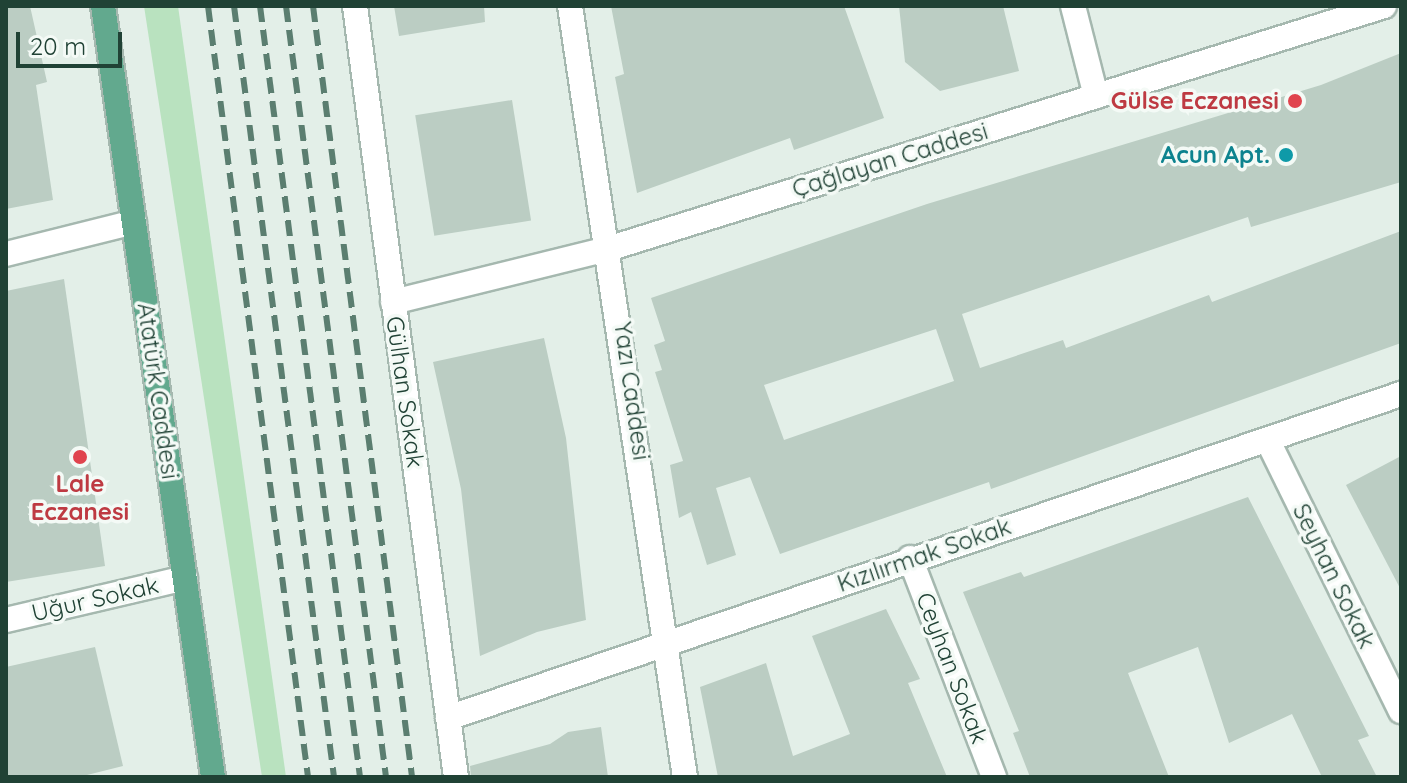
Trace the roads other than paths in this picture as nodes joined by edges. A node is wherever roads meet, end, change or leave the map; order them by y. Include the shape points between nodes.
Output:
1 (103, 6) edge
2 (355, 6) edge
3 (570, 6) edge
4 (1073, 6) edge
5 (1384, 6) edge
6 (1096, 96) junction
7 (134, 222) junction
8 (611, 248) junction
9 (6, 254) edge
10 (393, 302) junction
11 (1401, 394) edge
12 (1268, 441) junction
13 (910, 558) junction
14 (185, 578) junction
15 (6, 620) edge
16 (670, 647) junction
17 (1401, 711) edge
18 (448, 718) junction
19 (213, 777) edge
20 (456, 777) edge
21 (685, 777) edge
22 (994, 777) edge

1 - 7 main road, Atatürk Caddesi
2 - 10 street, Gülhan Sokak
3 - 8 street, Yazı Caddesi
4 - 6 street
5 - 6 street, Çağlayan Caddesi
6 - 8 street, Çağlayan Caddesi
7 - 9 street
7 - 14 main road, Atatürk Caddesi
8 - 10 street, Çağlayan Caddesi
8 - 16 street, Yazı Caddesi
10 - 18 street, Gülhan Sokak
11 - 12 street, Kızılırmak Sokak
12 - 13 street, Kızılırmak Sokak
12 - 17 street, Seyhan Sokak
13 - 16 street, Kızılırmak Sokak
13 - 22 street, Ceyhan Sokak
14 - 15 street, Uğur Sokak
14 - 19 main road, Atatürk Caddesi
16 - 18 street, Kızılırmak Sokak
16 - 21 street, Yazı Caddesi
18 - 20 street, Gülhan Sokak

